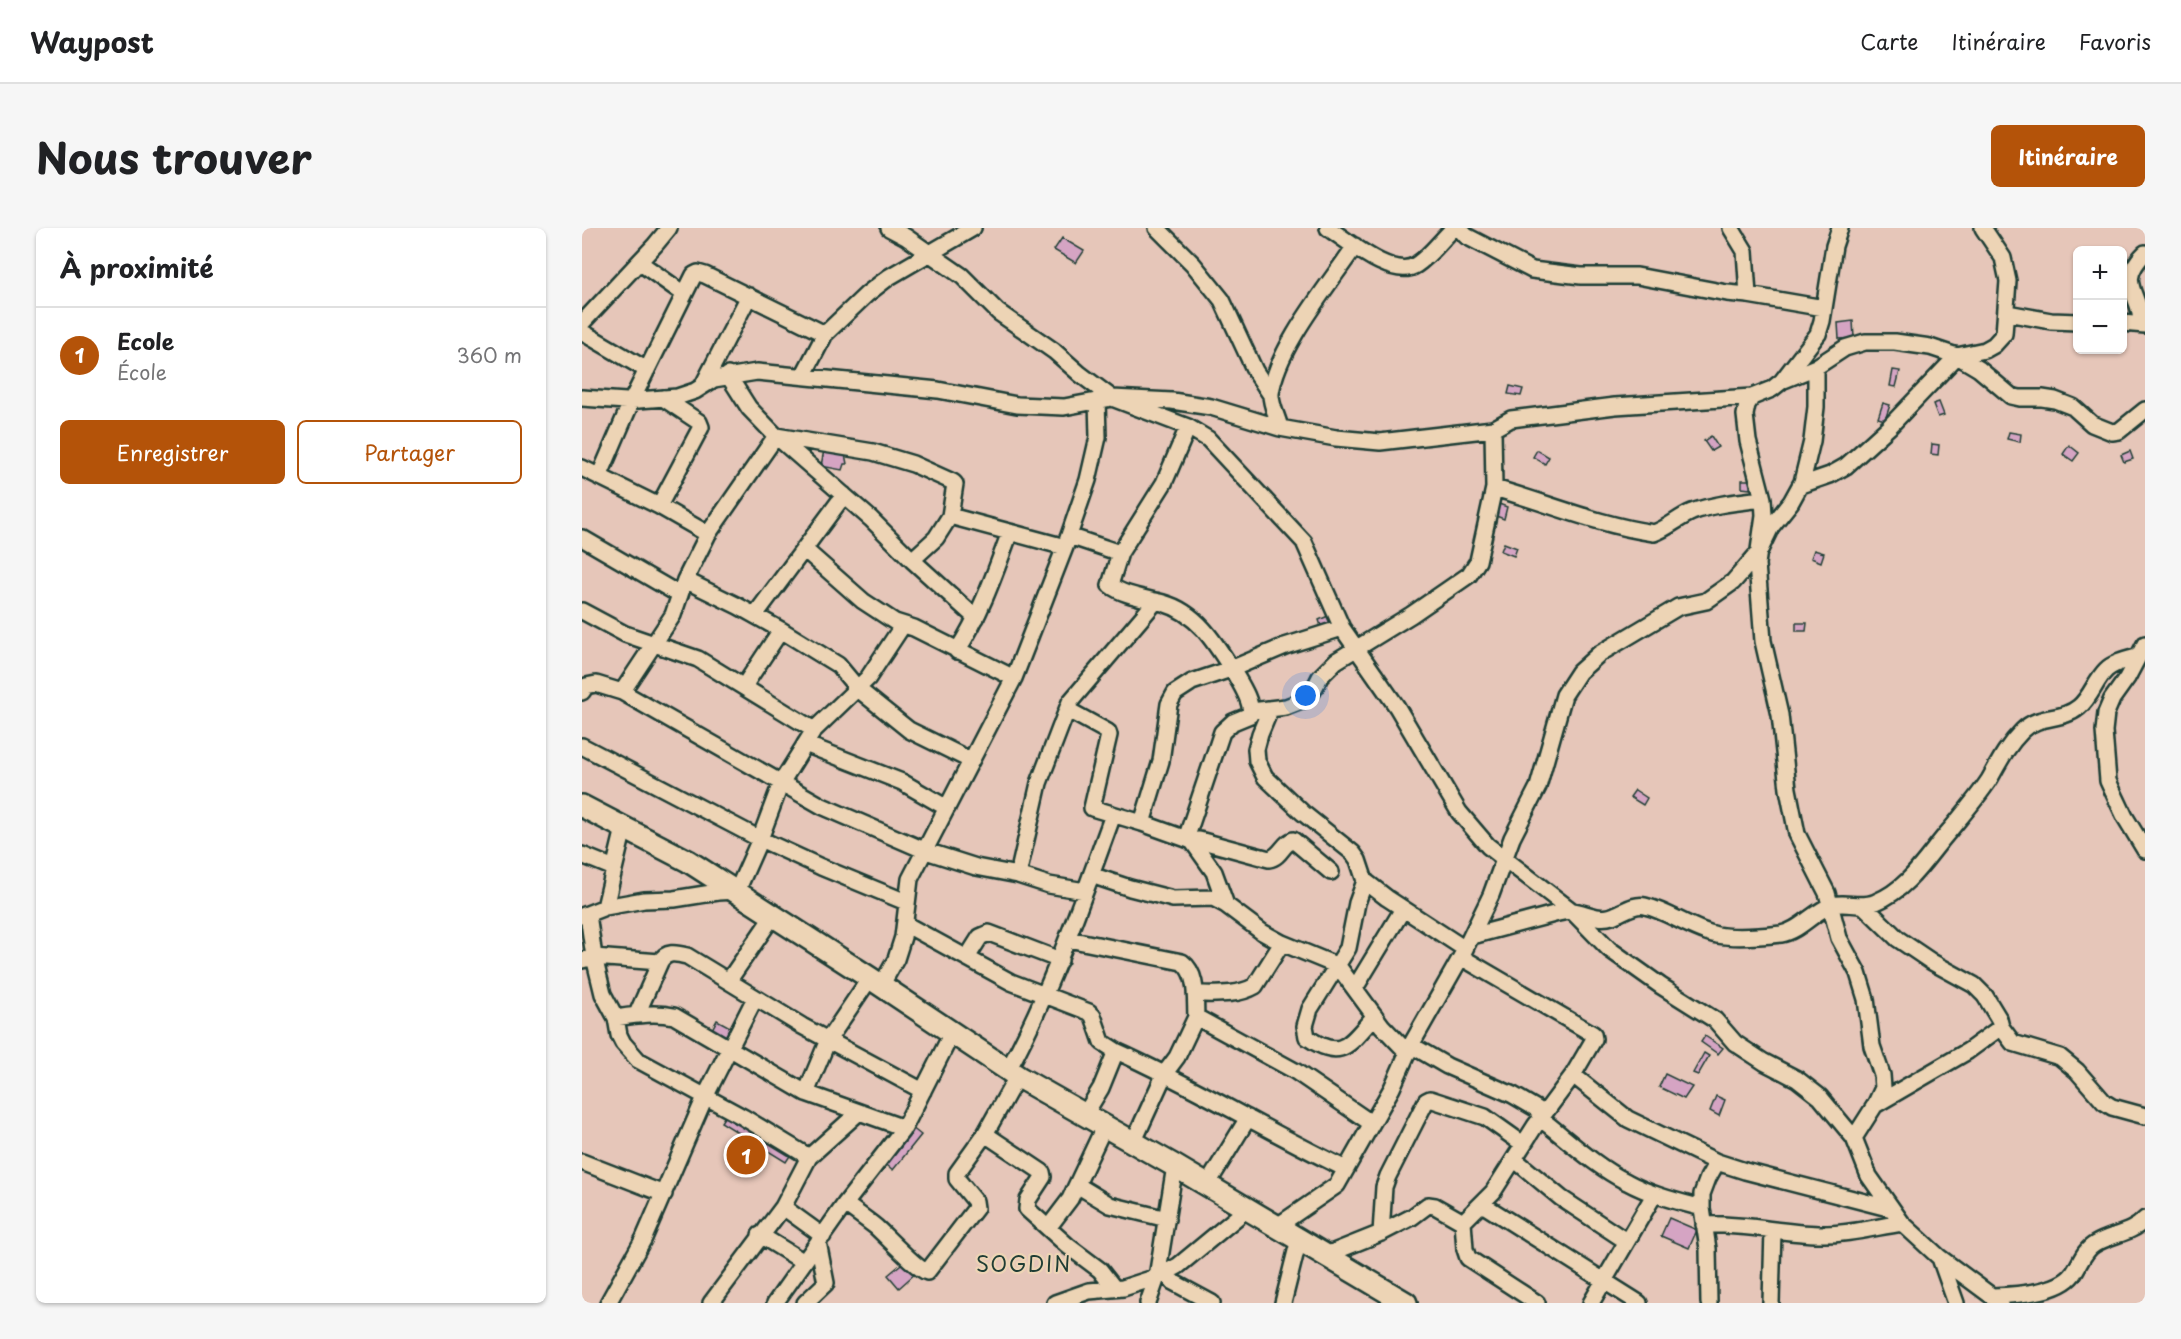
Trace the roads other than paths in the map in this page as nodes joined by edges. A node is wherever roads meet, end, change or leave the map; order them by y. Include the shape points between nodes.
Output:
1 (669, 228) edge
2 (889, 228) edge
3 (973, 228) edge
4 (1157, 228) edge
5 (1328, 228) edge
6 (1459, 228) edge
7 (1731, 228) edge
8 (1840, 228) edge
9 (1983, 228) edge
10 (1443, 231) edge
11 (1355, 246) junction
12 (2145, 253) edge
13 (930, 254) junction
14 (639, 262) junction
15 (684, 294) junction
16 (1748, 295) junction
17 (749, 296) junction
18 (1824, 308) junction
19 (2007, 313) junction
20 (2073, 322) edge
21 (582, 323) edge
22 (2127, 323) edge
23 (2143, 325) edge
24 (582, 332) edge
25 (825, 334) junction
26 (1957, 356) junction
27 (1816, 367) junction
28 (647, 370) junction
29 (728, 375) junction
30 (803, 376) junction
31 (1782, 381) junction
32 (703, 385) junction
33 (1271, 395) junction
34 (1752, 397) junction
35 (582, 398) edge
36 (663, 399) junction
37 (1104, 399) junction
38 (633, 400) junction
39 (2145, 410) edge
40 (1188, 426) junction
41 (1280, 429) junction
42 (1493, 429) junction
43 (776, 436) junction
44 (582, 468) edge
45 (599, 477) junction
46 (1801, 485) junction
47 (1494, 488) junction
48 (844, 495) junction
49 (1762, 500) junction
50 (659, 506) junction
51 (950, 516) junction
52 (1010, 532) junction
53 (708, 534) junction
54 (582, 538) edge
55 (1067, 542) junction
56 (804, 549) junction
57 (1759, 552) junction
58 (1120, 553) junction
59 (912, 560) junction
60 (683, 588) junction
61 (1156, 601) junction
62 (582, 611) edge
63 (755, 615) junction
64 (976, 618) junction
65 (903, 625) junction
66 (1342, 628) junction
67 (781, 630) junction
68 (656, 643) junction
69 (1356, 648) junction
70 (2142, 650) edge
71 (957, 651) junction
72 (1231, 669) junction
73 (1014, 678) junction
74 (744, 687) junction
75 (858, 689) junction
76 (582, 692) edge
77 (622, 692) junction
78 (1068, 710) junction
79 (1270, 710) junction
80 (1251, 711) junction
81 (814, 730) junction
82 (805, 744) junction
83 (582, 746) edge
84 (970, 760) junction
85 (781, 783) junction
86 (582, 806) edge
87 (947, 808) junction
88 (1113, 815) junction
89 (1142, 823) junction
90 (624, 828) junction
91 (760, 839) junction
92 (1189, 840) junction
93 (2145, 850) edge
94 (926, 851) junction
95 (582, 855) edge
96 (1504, 858) junction
97 (614, 868) junction
98 (1331, 872) dead end
99 (1018, 875) junction
100 (1091, 875) junction
101 (1365, 881) junction
102 (737, 891) junction
103 (1085, 891) junction
104 (906, 902) junction
105 (1226, 905) junction
106 (1830, 906) junction
107 (1864, 906) junction
108 (605, 907) junction
109 (1403, 909) junction
110 (1572, 911) junction
111 (585, 915) edge
112 (773, 916) junction
113 (905, 924) junction
114 (1068, 939) junction
115 (1282, 943) junction
116 (1466, 947) junction
117 (968, 956) junction
118 (588, 958) edge
119 (1060, 960) junction
120 (660, 962) junction
121 (1338, 966) junction
122 (729, 980) junction
123 (876, 982) junction
124 (1354, 988) junction
125 (1046, 994) junction
126 (1195, 994) junction
127 (756, 998) junction
128 (637, 1014) junction
129 (1375, 1016) junction
130 (1196, 1017) junction
131 (616, 1018) junction
132 (2001, 1027) junction
133 (952, 1033) junction
134 (828, 1040) junction
135 (730, 1047) junction
136 (1409, 1049) junction
137 (1116, 1051) junction
138 (1165, 1073) junction
139 (1014, 1075) junction
140 (1573, 1075) junction
141 (923, 1091) junction
142 (806, 1093) junction
143 (705, 1097) junction
144 (1875, 1105) junction
145 (858, 1113) junction
146 (1084, 1116) junction
147 (2145, 1116) edge
148 (1248, 1118) junction
149 (1540, 1119) junction
150 (1371, 1123) junction
151 (1104, 1127) junction
152 (904, 1128) junction
153 (986, 1134) junction
154 (1854, 1138) junction
155 (1133, 1143) junction
156 (1523, 1144) junction
157 (809, 1157) junction
158 (1514, 1159) junction
159 (582, 1162) edge
160 (1718, 1162) junction
161 (1175, 1166) junction
162 (1346, 1169) junction
163 (1077, 1185) junction
164 (1207, 1185) junction
165 (664, 1194) junction
166 (1654, 1195) junction
167 (845, 1204) junction
168 (1482, 1204) junction
169 (783, 1207) junction
170 (1702, 1208) junction
171 (1247, 1209) junction
172 (1892, 1209) junction
173 (1167, 1219) junction
174 (2145, 1219) edge
175 (1463, 1222) junction
176 (1902, 1223) junction
177 (1704, 1225) junction
178 (1276, 1227) junction
179 (1048, 1228) junction
180 (1773, 1230) junction
181 (1381, 1233) junction
182 (760, 1235) junction
183 (821, 1239) junction
184 (1299, 1239) junction
185 (1626, 1241) junction
186 (1326, 1255) junction
187 (1939, 1257) junction
188 (804, 1262) junction
189 (1161, 1275) junction
190 (1604, 1281) junction
191 (1114, 1288) junction
192 (1085, 1297) edge
193 (1997, 1300) edge
194 (608, 1303) edge
195 (711, 1303) edge
196 (775, 1303) edge
197 (805, 1303) edge
198 (1055, 1303) edge
199 (1148, 1303) edge
200 (1212, 1303) edge
201 (1283, 1303) edge
202 (1406, 1303) edge
203 (1537, 1303) edge
204 (1591, 1303) edge
205 (1639, 1303) edge
206 (1709, 1303) edge
207 (1770, 1303) edge
208 (1956, 1303) edge

1 - 14 street
2 - 13 street
3 - 13 street
4 - 33 street via 1222,300 1255,371
5 - 11 street
6 - 16 street via 1466,236 1532,270 1581,276 1637,276
7 - 16 street via 1744,251
8 - 18 street
9 - 19 street via 2003,258 2008,281
10 - 11 street via 1416,264 1404,269 1384,264
11 - 33 street via 1293,338 1280,362
12 - 23 street via 2132,269 2130,281
13 - 25 street via 889,277
13 - 37 street via 962,276 998,312 1054,351
14 - 15 street
14 - 21 street
15 - 17 street via 698,273
15 - 28 street
16 - 18 street
17 - 25 street
17 - 32 street
18 - 31 street via 1818,334
19 - 20 street
19 - 26 street via 2004,334 1994,345
22 - 23 street
24 - 28 street
25 - 30 street
26 - 27 street via 1918,345 1864,342 1845,348
26 - 39 street via 2011,396 2055,400 2112,432 2119,431
26 - 46 street via 1846,466
27 - 31 street
27 - 46 street via 1812,441
28 - 38 street
29 - 30 street via 757,372
29 - 32 street
29 - 43 street via 749,408
30 - 37 street via 938,390 1017,405 1064,407
31 - 34 street
32 - 36 street
33 - 41 street
34 - 42 street via 1615,406 1511,419
34 - 49 street via 1744,415
35 - 38 street
36 - 38 street
36 - 50 street via 701,427
37 - 40 street
37 - 41 street via 1172,401 1210,407
37 - 55 street via 1088,480
38 - 45 street
40 - 58 street via 1164,483
40 - 66 street via 1208,439 1304,542
41 - 42 street via 1380,442
42 - 47 street
43 - 48 street
43 - 51 street via 873,452 914,464 955,484
43 - 53 street
44 - 45 street
45 - 50 street
46 - 57 street
47 - 49 street via 1593,521 1654,533 1691,513 1717,505
47 - 69 street via 1478,561 1469,575
48 - 56 street
48 - 59 street
49 - 57 street
50 - 53 street
51 - 52 street
51 - 59 street via 936,538
52 - 55 street
52 - 64 street
53 - 60 street
54 - 60 street
55 - 58 street
55 - 73 street
56 - 63 street
56 - 65 street via 862,601
57 - 96 street via 1716,595 1678,607 1599,654 1579,672 1564,695 1538,787
57 - 106 street via 1763,641 1780,714 1797,834
58 - 61 street via 1110,585
59 - 64 street
60 - 63 street
60 - 68 street
61 - 72 street via 1197,622
61 - 78 street via 1073,698
62 - 68 street via 625,634
63 - 67 street
64 - 71 street
65 - 71 street
65 - 75 street
66 - 69 street
66 - 72 street
67 - 74 street
67 - 75 street via 838,666
68 - 74 street via 698,658
68 - 77 street
69 - 79 street via 1328,668 1304,700
69 - 96 street via 1397,707 1460,812 1488,846
70 - 93 street via 2112,699 2104,731 2108,781
70 - 107 street via 2106,670 2084,703 2073,711 2041,718 2022,731 2000,757 1970,807 1910,880
71 - 73 street
72 - 80 street
72 - 89 street via 1192,682 1172,697 1161,760
73 - 84 street
74 - 81 street
75 - 81 street
75 - 84 street via 909,730
76 - 77 street via 586,686 596,684
77 - 85 street
78 - 88 street via 1109,733 1092,807
78 - 99 street via 1039,783
79 - 80 street
79 - 101 street via 1257,749 1257,761 1265,777 1353,853
80 - 92 street via 1222,732
81 - 82 street
82 - 85 street
82 - 87 street via 902,782
83 - 91 street
84 - 87 street
85 - 91 street
85 - 94 street via 822,806
86 - 90 street
87 - 94 street
88 - 89 street
88 - 100 street
89 - 92 street
90 - 97 street
90 - 102 street
91 - 102 street
91 - 104 street
92 - 98 street via 1269,859 1274,859 1293,840
92 - 105 street via 1214,872
94 - 99 street
94 - 104 street via 910,879
95 - 97 street
96 - 110 street
96 - 116 street
97 - 108 street
99 - 103 street
100 - 103 street
100 - 105 street via 1156,896 1207,897
101 - 109 street
101 - 121 street via 1350,943
102 - 108 street
102 - 112 street
103 - 114 street
104 - 113 street
105 - 115 street
106 - 107 street
106 - 110 street via 1782,934 1738,936 1716,934 1643,905 1610,917
106 - 144 street via 1839,938 1858,973 1866,999 1872,1046 1882,1075 1883,1088
107 - 132 street via 1898,939 1974,985 1985,996
108 - 111 street
109 - 116 street
109 - 124 street
110 - 116 street
110 - 154 street via 1610,949 1714,1020 1735,1043 1820,1097
111 - 118 street
112 - 122 street
112 - 123 street
113 - 117 street
113 - 123 street via 896,959
114 - 119 street
114 - 126 street via 1182,962 1192,975
115 - 121 street
115 - 126 street via 1255,987
116 - 136 street
116 - 140 street via 1593,1034 1594,1039
117 - 119 street via 980,937 988,933
117 - 125 street via 1011,982
118 - 120 street
118 - 131 street
119 - 125 street
120 - 122 street via 663,957 677,953
120 - 128 street
121 - 124 street
121 - 129 street via 1310,1010 1305,1026 1307,1037 1323,1047 1343,1049
122 - 127 street
123 - 133 street
123 - 134 street
124 - 129 street
125 - 137 street via 1089,1012 1102,1042
125 - 139 street
126 - 130 street
127 - 134 street
127 - 135 street
128 - 131 street
128 - 135 street via 674,1016
129 - 136 street
130 - 138 street
130 - 150 street via 1295,1071
131 - 143 street via 623,1043 638,1060
132 - 144 street via 1968,1051
132 - 147 street via 2013,1043 2067,1062 2112,1107
133 - 139 street
133 - 141 street
134 - 141 street
134 - 142 street
135 - 142 street
135 - 143 street
136 - 149 street via 1513,1095 1537,1109
136 - 150 street
137 - 138 street
137 - 146 street
138 - 148 street
138 - 155 street
139 - 146 street
139 - 153 street
140 - 149 street
140 - 160 street via 1628,1119
141 - 152 street
142 - 145 street
143 - 157 street
143 - 165 street
144 - 154 street
145 - 152 street
145 - 157 street
146 - 151 street
148 - 162 street
148 - 164 street
149 - 156 street
149 - 166 street via 1597,1164
150 - 162 street
151 - 155 street
151 - 163 street
152 - 167 street
153 - 167 street via 956,1176 976,1208 927,1272
153 - 179 street via 1042,1172 1043,1177 1026,1205
154 - 172 street via 1869,1176
155 - 161 street
156 - 158 street
156 - 181 street via 1485,1118 1430,1099 1426,1101 1384,1187
157 - 169 street
158 - 168 street
158 - 185 street via 1561,1198
159 - 165 street
160 - 170 street via 1702,1194
160 - 172 street
161 - 164 street
161 - 173 street
162 - 178 street via 1337,1185
163 - 173 street via 1110,1204
163 - 179 street
164 - 171 street
165 - 194 street
166 - 170 street
166 - 185 street
167 - 183 street
168 - 175 street
168 - 190 street
169 - 182 street
169 - 183 street
170 - 177 street
171 - 178 street
171 - 189 street via 1178,1266
172 - 176 street
173 - 189 street
174 - 193 street via 2140,1225 2094,1244 2071,1277 2061,1284
175 - 181 street via 1428,1205
175 - 203 street via 1468,1258
176 - 180 street via 1822,1234
176 - 187 street
177 - 180 street
177 - 206 street
178 - 184 street
179 - 191 street via 1100,1270
180 - 207 street
181 - 186 street
182 - 188 street
182 - 195 street
183 - 188 street
183 - 197 street via 826,1283
184 - 186 street
184 - 201 street
185 - 190 street
186 - 202 street
187 - 193 street
187 - 208 street
188 - 196 street
189 - 191 street via 1138,1285
189 - 199 street
189 - 200 street
190 - 204 street
190 - 205 street
191 - 192 street
192 - 198 street

